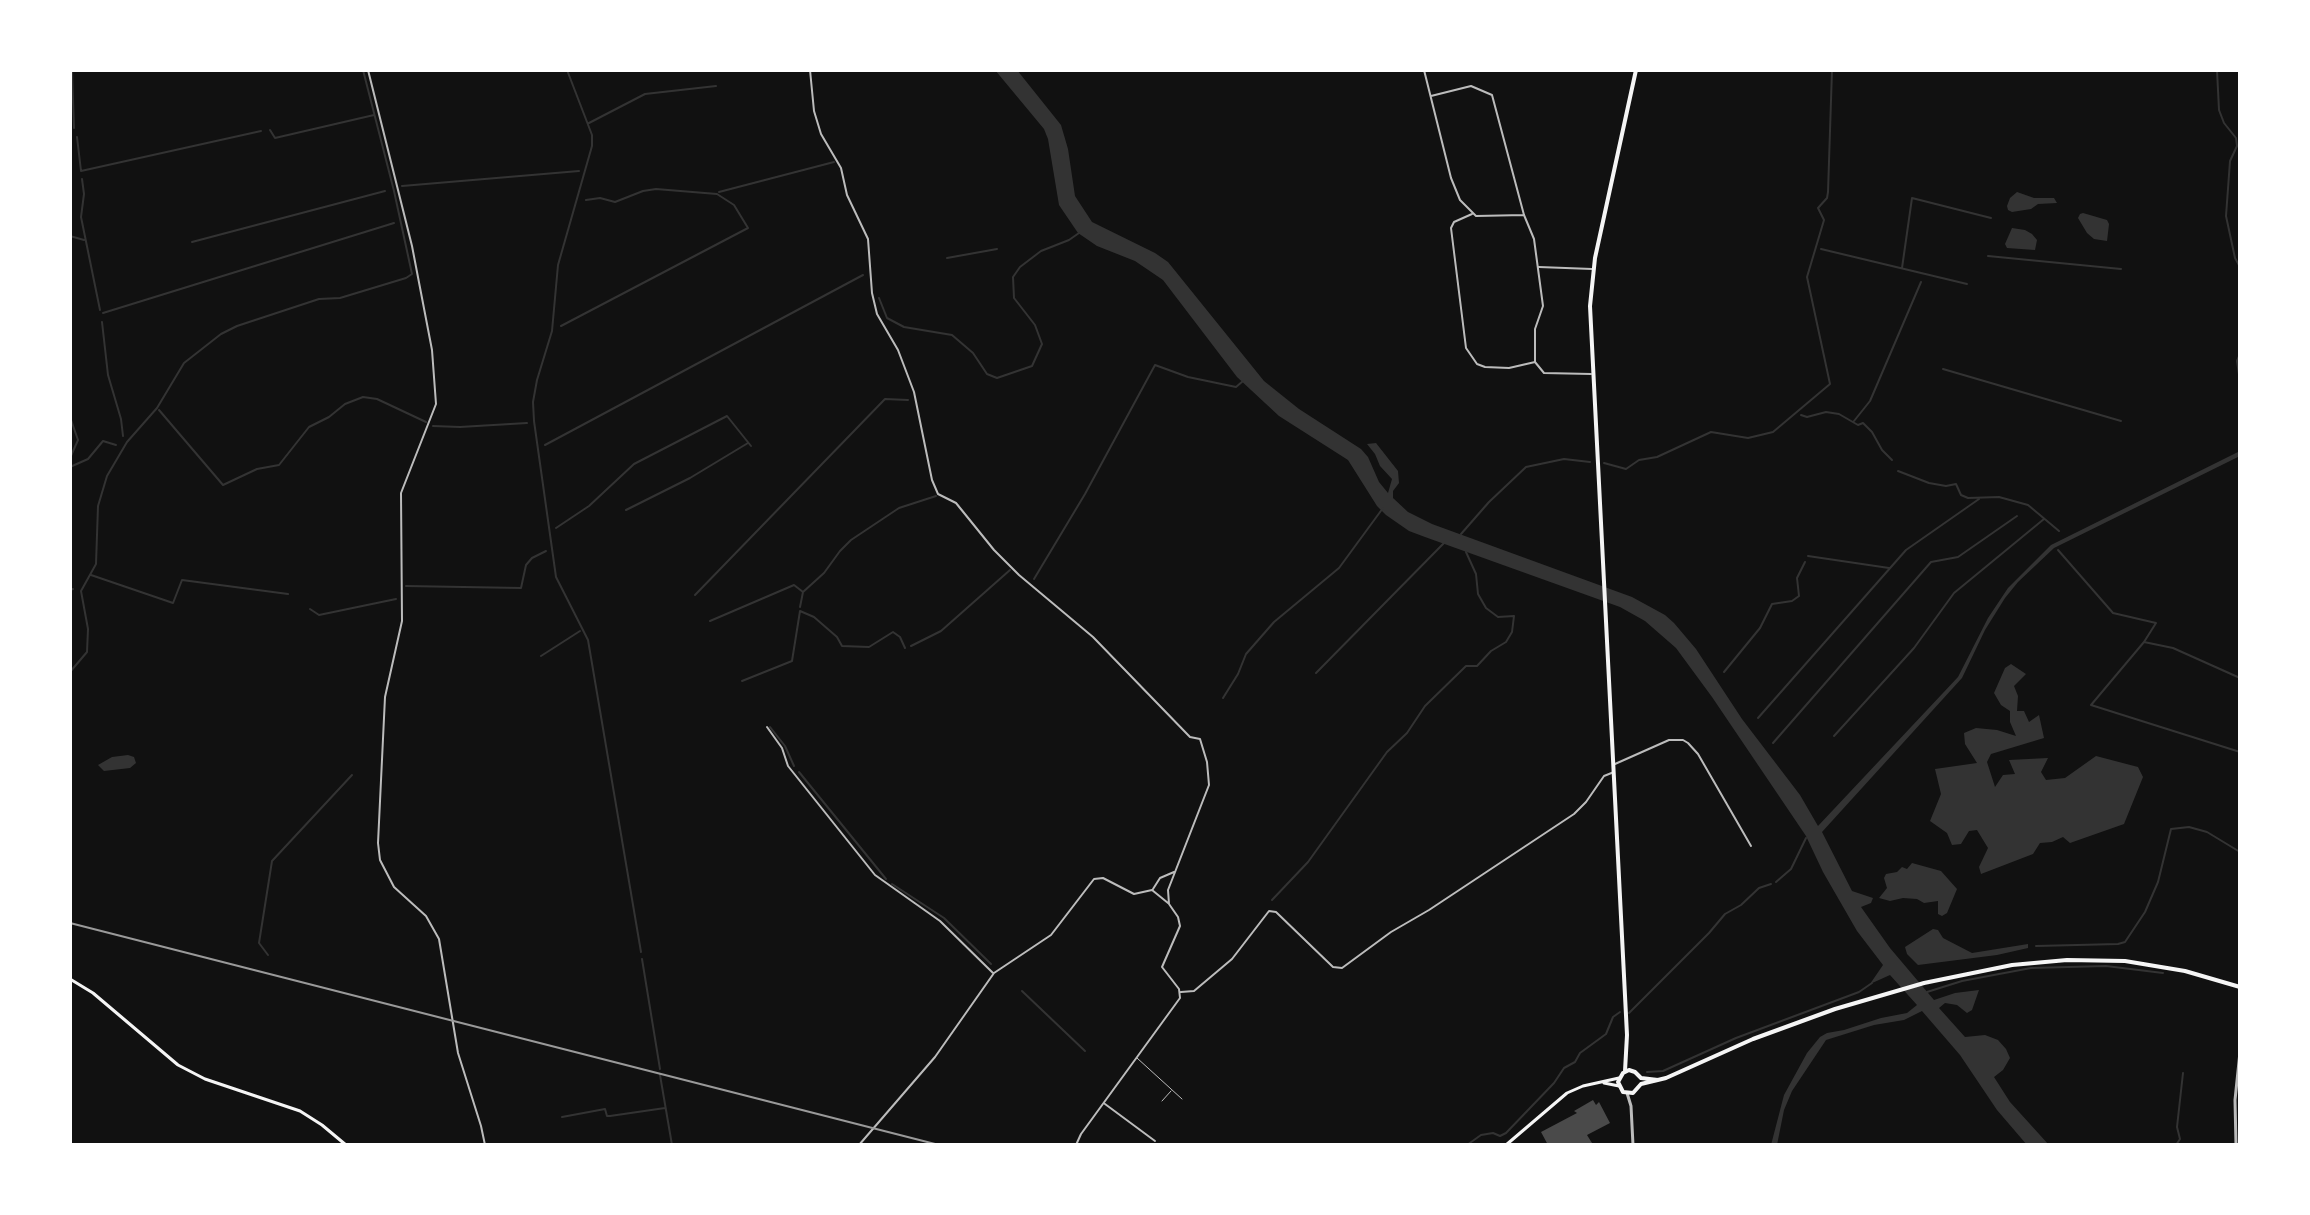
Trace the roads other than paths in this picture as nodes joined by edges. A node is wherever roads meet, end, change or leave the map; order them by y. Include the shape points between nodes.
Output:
1 (368, 70) edge
2 (810, 70) edge
3 (1424, 70) edge
4 (1636, 70) edge
5 (1431, 96) junction
6 (1472, 214) junction
7 (1524, 215) junction
8 (1537, 267) junction
9 (1594, 270) junction
10 (1535, 362) junction
11 (1593, 374) junction
12 (767, 727) dead end
13 (1613, 764) junction
14 (1614, 772) junction
15 (1751, 846) dead end
16 (1174, 872) junction
17 (1152, 890) junction
18 (1169, 904) junction
19 (994, 973) junction
20 (70, 979) edge
21 (2240, 989) edge
22 (1180, 992) junction
23 (2240, 1052) edge
24 (1628, 1056) junction
25 (1137, 1058) junction
26 (1625, 1071) junction
27 (1633, 1071) junction
28 (1619, 1078) junction
29 (1641, 1081) junction
30 (1600, 1083) junction
31 (1619, 1086) junction
32 (1172, 1090) junction
33 (1627, 1093) junction
34 (1633, 1093) junction
35 (1182, 1099) dead end
36 (1162, 1101) dead end
37 (1104, 1103) junction
38 (1631, 1106) junction
39 (1155, 1141) dead end
40 (346, 1145) edge
41 (485, 1145) edge
42 (859, 1145) edge
43 (1076, 1145) edge
44 (1506, 1145) edge
45 (1633, 1145) edge
46 (2236, 1145) edge

1 - 41 street via 415,261 436,404 401,493 402,621 385,697 378,843 394,887 426,916 439,939 458,1053
2 - 16 street via 814,111 868,239 877,314 914,392 938,494 956,503 1019,575 1093,637 1190,737 1200,739 1209,785
3 - 5 street
4 - 9 main road
5 - 6 street via 1454,187
5 - 7 street via 1471,86 1492,95
6 - 7 street
6 - 10 street via 1451,228 1466,348 1485,367
7 - 8 street
8 - 9 street
8 - 10 street via 1543,306 1535,329
9 - 11 main road
10 - 11 street via 1544,373
11 - 13 main road
12 - 19 street via 788,766 875,875 940,921
13 - 14 main road
13 - 15 street via 1669,740 1683,740 1698,754
14 - 22 street via 1604,776 1574,814 1342,968 1333,967 1269,911 1232,959 1194,991
14 - 24 main road
16 - 17 street via 1160,878
16 - 18 street
17 - 18 street
17 - 19 street via 1134,894 1097,878 1051,935
18 - 22 street via 1180,926 1162,967
19 - 42 street via 935,1057
20 - 40 main road via 178,1065 300,1111
21 - 29 main road via 2153,965 2080,960 2012,965 1897,990 1808,1018 1658,1080
22 - 25 street via 1176,1006
23 - 46 street
24 - 26 main road
24 - 27 main road
25 - 32 lane
25 - 37 street
26 - 27 main road
26 - 28 main road
27 - 29 main road
28 - 30 main road
28 - 31 main road
29 - 34 main road
30 - 31 main road
30 - 44 main road via 1567,1093
31 - 33 main road
32 - 35 lane
32 - 36 lane
33 - 34 main road
33 - 38 street
34 - 38 street
37 - 39 street
37 - 43 street
38 - 45 street

